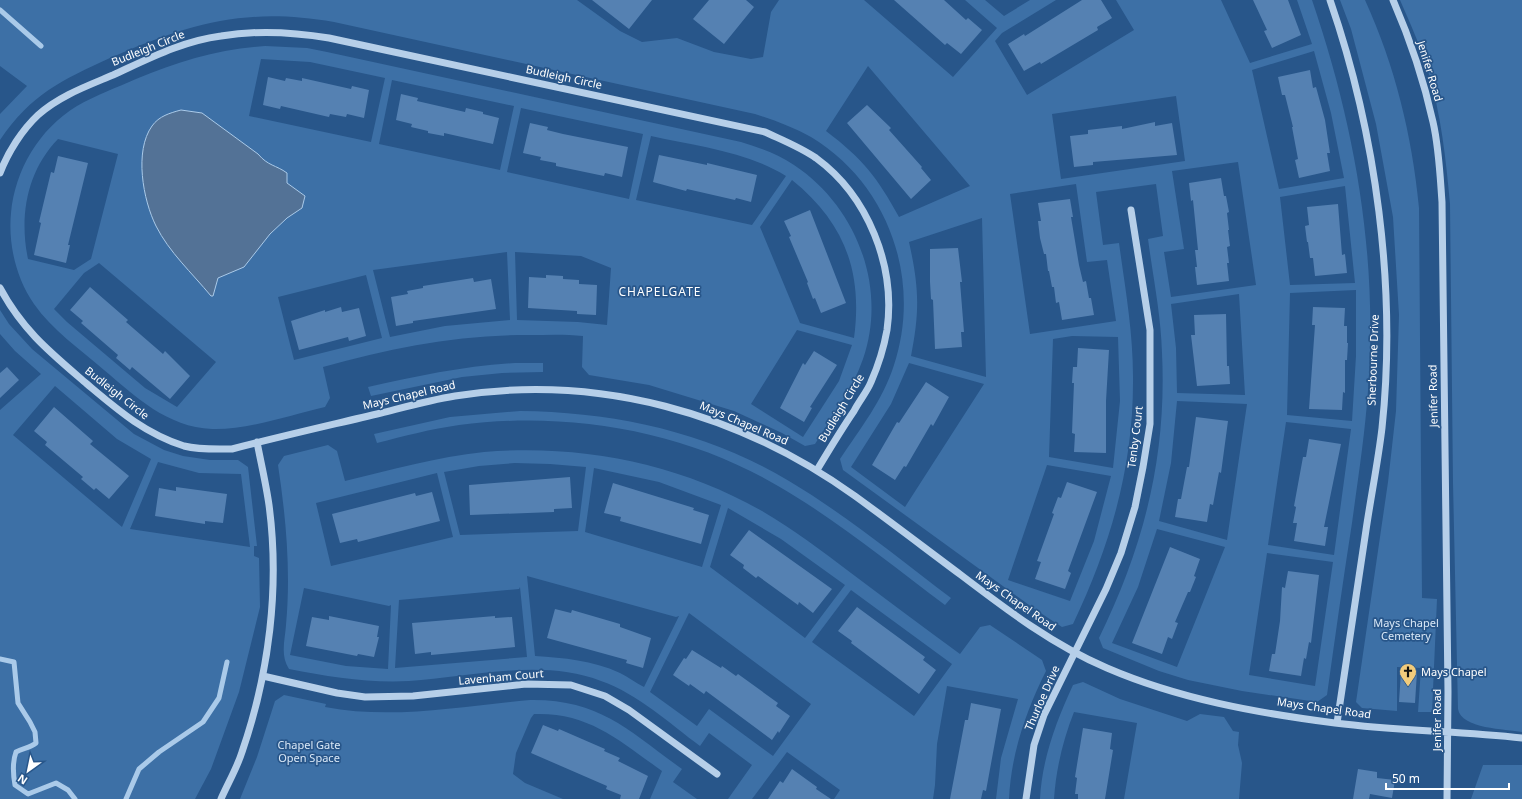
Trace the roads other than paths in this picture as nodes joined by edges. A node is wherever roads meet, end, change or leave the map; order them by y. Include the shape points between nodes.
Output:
1 (1330, 0) edge
2 (1393, 0) edge
3 (0, 173) edge
4 (1131, 210) dead end
5 (0, 288) edge
6 (257, 442) junction
7 (817, 470) junction
8 (1074, 654) junction
9 (263, 676) junction
10 (1337, 723) junction
11 (1448, 731) junction
12 (1522, 738) edge
13 (716, 774) dead end
14 (221, 799) edge
15 (1026, 799) edge
16 (1447, 799) edge

1 - 10 street, Sherbourne Drive via 1355,79 1370,152 1385,286 1386,360 1382,427
2 - 11 street, Jenifer Road via 1420,72 1433,123 1442,195
3 - 7 street, Budleigh Circle via 21,135 38,115 65,96 178,45 256,32 294,32 329,38 764,132 816,159 851,193 878,244 887,274 887,330 870,384
4 - 8 street, Tenby Court via 1150,330 1150,424 1135,507 1121,553
5 - 6 street, Budleigh Circle via 32,335 135,424 178,444 206,450 232,448
6 - 7 street, Mays Chapel Road via 453,396 496,391 563,390 649,402 691,412 752,436
6 - 9 street via 269,505 273,552 270,624
7 - 8 street, Mays Chapel Road via 986,594
8 - 10 street, Mays Chapel Road via 1144,684 1190,697
8 - 15 street, Thurloe Drive via 1044,715 1034,745
9 - 13 street, Lavenham Court via 365,697 413,696 526,684 571,685 605,696 629,710
9 - 14 street via 242,753
10 - 11 street, Mays Chapel Road
11 - 12 street, Mays Chapel Road
11 - 16 street, Jenifer Road

